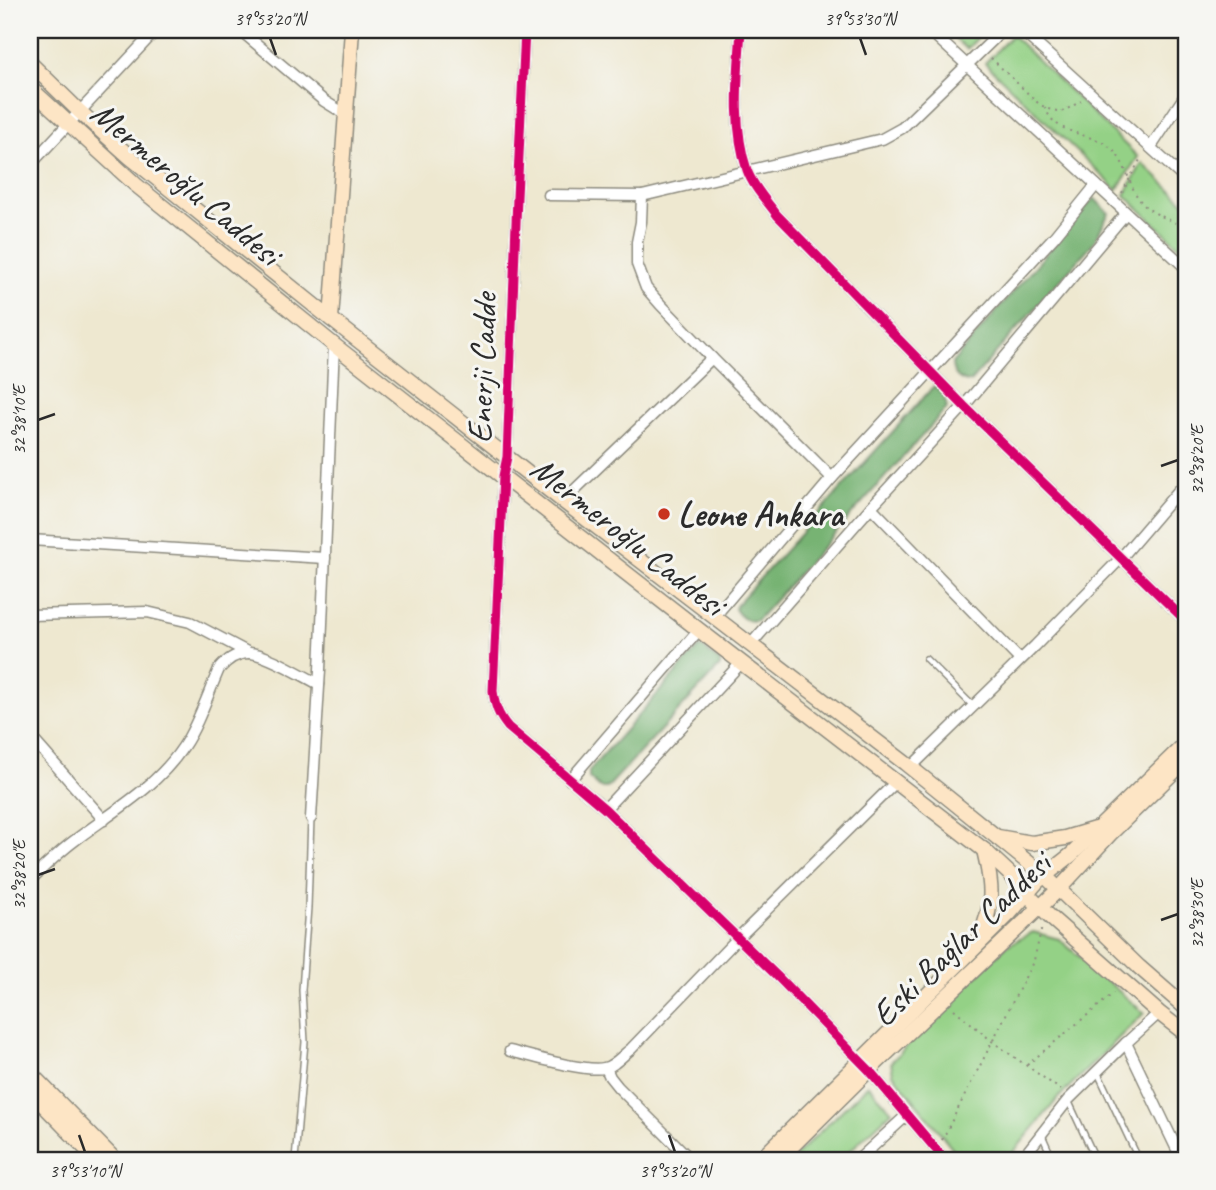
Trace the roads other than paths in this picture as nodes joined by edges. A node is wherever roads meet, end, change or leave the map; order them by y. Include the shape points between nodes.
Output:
1 (156, 30) edge
2 (240, 30) edge
3 (352, 30) edge
4 (525, 30) edge
5 (741, 30) edge
6 (929, 30) edge
7 (1003, 30) edge
8 (1021, 30) edge
9 (30, 63) edge
10 (968, 65) junction
11 (30, 88) edge
12 (1186, 94) edge
13 (79, 111) junction
14 (345, 114) junction
15 (68, 124) junction
16 (30, 141) edge
17 (1150, 146) junction
18 (41, 153) junction
19 (30, 165) edge
20 (747, 170) junction
21 (1186, 180) edge
22 (1096, 185) junction
23 (549, 195) dead end
24 (642, 196) junction
25 (1126, 213) junction
26 (1186, 268) edge
27 (331, 318) junction
28 (334, 345) junction
29 (712, 358) junction
30 (930, 371) junction
31 (964, 406) junction
32 (507, 457) junction
33 (503, 476) junction
34 (832, 478) junction
35 (1186, 482) edge
36 (563, 501) junction
37 (871, 507) junction
38 (30, 540) edge
39 (325, 558) junction
40 (1121, 558) junction
41 (30, 615) edge
42 (715, 616) junction
43 (1186, 621) edge
44 (699, 630) junction
45 (751, 644) junction
46 (249, 653) junction
47 (926, 659) dead end
48 (1020, 660) junction
49 (741, 663) junction
50 (319, 684) junction
51 (973, 706) junction
52 (30, 736) edge
53 (1186, 743) edge
54 (1186, 760) edge
55 (911, 767) junction
56 (570, 779) junction
57 (896, 782) junction
58 (605, 809) junction
59 (311, 818) joint
60 (104, 820) junction
61 (1099, 827) junction
62 (997, 837) junction
63 (984, 850) junction
64 (1045, 876) junction
65 (30, 880) edge
66 (1059, 888) junction
67 (1027, 894) junction
68 (1040, 907) junction
69 (738, 938) junction
70 (977, 946) junction
71 (1186, 1008) edge
72 (1159, 1013) junction
73 (1186, 1034) edge
74 (1126, 1043) junction
75 (510, 1051) dead end
76 (864, 1065) junction
77 (606, 1068) junction
78 (1097, 1072) junction
79 (30, 1073) edge
80 (30, 1091) edge
81 (1070, 1098) junction
82 (907, 1115) junction
83 (1042, 1135) junction
84 (97, 1160) edge
85 (114, 1160) edge
86 (295, 1160) edge
87 (691, 1160) edge
88 (760, 1160) edge
89 (778, 1160) edge
90 (858, 1160) edge
91 (945, 1160) edge
92 (1021, 1160) edge
93 (1053, 1160) edge
94 (1096, 1160) edge
95 (1139, 1160) edge
96 (1182, 1160) edge

1 - 13 street
2 - 14 street
3 - 14 main road
4 - 32 street, Enerji Cadde
5 - 20 street via 737,109
6 - 10 street
7 - 10 street
8 - 17 street
9 - 13 main road, Mermeroğlu Caddesi
10 - 20 street via 893,133 873,142
10 - 22 street
11 - 15 main road, Mermeroğlu Caddesi
12 - 17 street
13 - 15 street
13 - 27 main road, Mermeroğlu Caddesi
14 - 27 main road
15 - 18 street
15 - 28 main road, Mermeroğlu Caddesi
16 - 18 lane
17 - 21 street
18 - 19 street
20 - 24 street
20 - 30 street via 777,215
22 - 25 street
22 - 30 street
23 - 24 street
24 - 29 street via 636,242 641,277 660,304
25 - 26 street
25 - 31 street
27 - 32 main road, Mermeroğlu Caddesi
28 - 33 main road, Mermeroğlu Caddesi
28 - 39 street
29 - 34 street
29 - 36 street
30 - 31 street
30 - 34 street
31 - 37 street
31 - 40 street
32 - 33 street, Enerji Cadde
32 - 36 main road, Mermeroğlu Caddesi
33 - 44 main road, Mermeroğlu Caddesi
33 - 56 street, Enerji Cadde via 495,707 508,727
34 - 42 street
35 - 40 street
36 - 42 main road, Mermeroğlu Caddesi
37 - 45 street
37 - 48 street
38 - 39 street
39 - 50 street
40 - 43 street
40 - 48 street
41 - 46 street via 147,612 190,622
42 - 45 main road, Mermeroğlu Caddesi
44 - 49 main road, Mermeroğlu Caddesi
44 - 56 street
45 - 55 main road, Mermeroğlu Caddesi
46 - 50 street
46 - 60 street via 224,663 175,757
47 - 51 lane
48 - 51 street
49 - 57 main road, Mermeroğlu Caddesi
49 - 58 street
50 - 59 street
51 - 55 street
52 - 60 street
53 - 61 main road, Eski Bağlar Caddesi
54 - 66 main road, Eski Bağlar Caddesi
55 - 62 main road, Mermeroğlu Caddesi
56 - 58 street
57 - 63 main road, Mermeroğlu Caddesi
57 - 69 street
58 - 69 street
59 - 86 lane via 302,989 305,1042
60 - 65 street
61 - 62 main road via 1032,843
61 - 64 main road, Eski Bağlar Caddesi
62 - 64 main road, Mermeroğlu Caddesi
63 - 67 main road, Mermeroğlu Caddesi
63 - 70 main road via 992,900
64 - 66 main road, Mermeroğlu Caddesi
64 - 67 main road, Eski Bağlar Caddesi
66 - 68 main road, Eski Bağlar Caddesi
66 - 71 main road, Mermeroğlu Caddesi
67 - 68 main road, Mermeroğlu Caddesi
67 - 70 main road, Eski Bağlar Caddesi
68 - 72 main road, Mermeroğlu Caddesi
68 - 76 main road, Eski Bağlar Caddesi via 942,1000
69 - 76 street
69 - 77 street via 631,1049
70 - 76 main road, Eski Bağlar Caddesi
72 - 73 main road, Mermeroğlu Caddesi
72 - 74 street
74 - 78 street
74 - 96 street
75 - 77 street via 580,1067
76 - 82 street
76 - 88 main road, Eski Bağlar Caddesi
76 - 89 main road, Eski Bağlar Caddesi
77 - 87 street via 618,1087
78 - 81 street
78 - 95 lane
79 - 85 main road
80 - 84 main road
81 - 83 street
81 - 94 lane
82 - 90 street
82 - 91 street
83 - 92 street
83 - 93 lane

